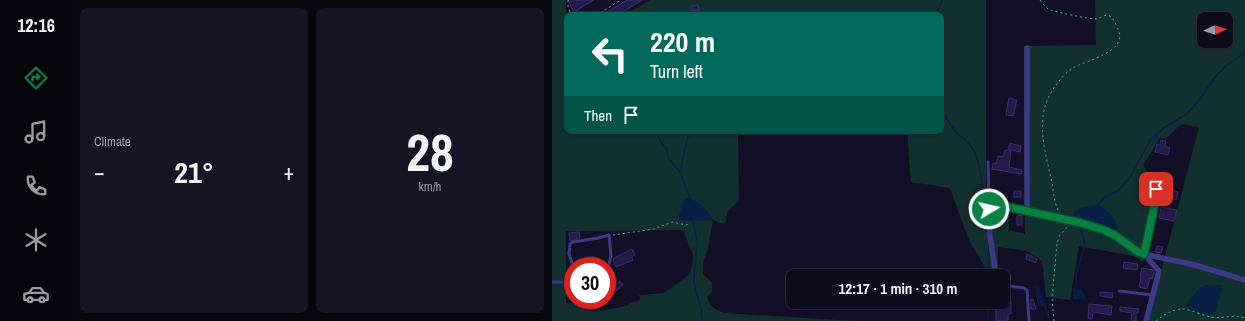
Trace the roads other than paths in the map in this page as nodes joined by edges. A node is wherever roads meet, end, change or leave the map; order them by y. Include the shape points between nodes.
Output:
1 (1027, 48) dead end
2 (988, 162) dead end
3 (1156, 185) dead end
4 (992, 205) junction
5 (1028, 211) junction
6 (1145, 255) junction
7 (570, 257) edge
8 (610, 257) edge
9 (994, 269) dead end
10 (1245, 280) edge
11 (552, 282) edge
12 (564, 282) edge
13 (1010, 286) edge
14 (1119, 291) dead end
15 (1152, 295) junction
16 (1028, 321) edge
17 (1146, 321) edge

1 - 5 street
2 - 4 lane via 989,200
3 - 6 lane
4 - 5 street
4 - 9 street via 989,209
5 - 6 street via 1088,224 1109,232
6 - 10 street via 1195,265
6 - 15 street via 1158,271
7 - 8 lane via 572,242 609,236
11 - 12 lane
13 - 16 lane via 1027,290
14 - 15 lane
15 - 17 street

